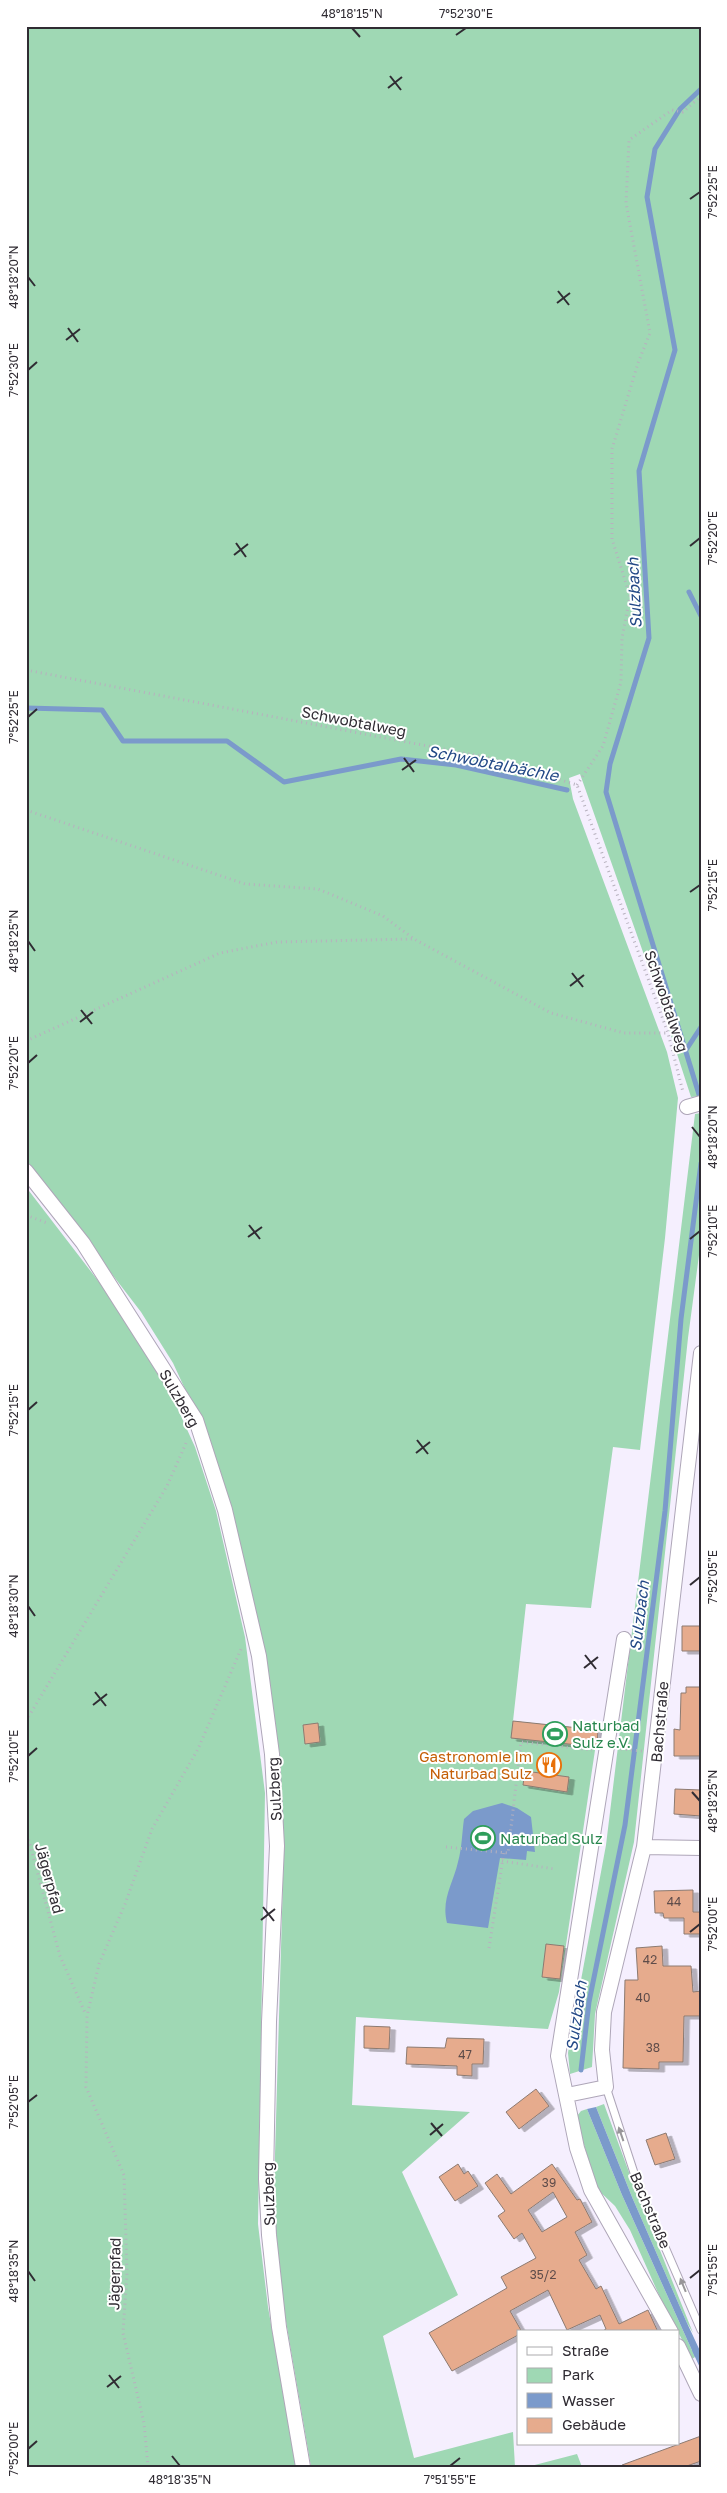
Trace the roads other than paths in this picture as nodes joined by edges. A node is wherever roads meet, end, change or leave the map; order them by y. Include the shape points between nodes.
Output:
1 (26, 1171) edge
2 (701, 1353) edge
3 (624, 1639) dead end
4 (644, 1847) junction
5 (701, 1848) edge
6 (606, 2087) junction
7 (567, 2095) junction
8 (670, 2330) edge
9 (701, 2330) edge
10 (680, 2349) edge
11 (696, 2369) edge
12 (701, 2394) edge
13 (303, 2467) edge

1 - 13 street, Sulzberg via 83,1244 196,1420 225,1510 255,1639 272,1754 277,1846 268,2022 266,2178 269,2235
2 - 4 street, Bachstraße
3 - 7 street via 558,2056
4 - 5 street
4 - 6 street, Bachstraße via 604,2012 602,2050
6 - 7 street
9 -> 6 lane, Bachstraße via 638,2184
7 - 8 street via 577,2148 591,2190
10 - 11 street
11 - 12 street

